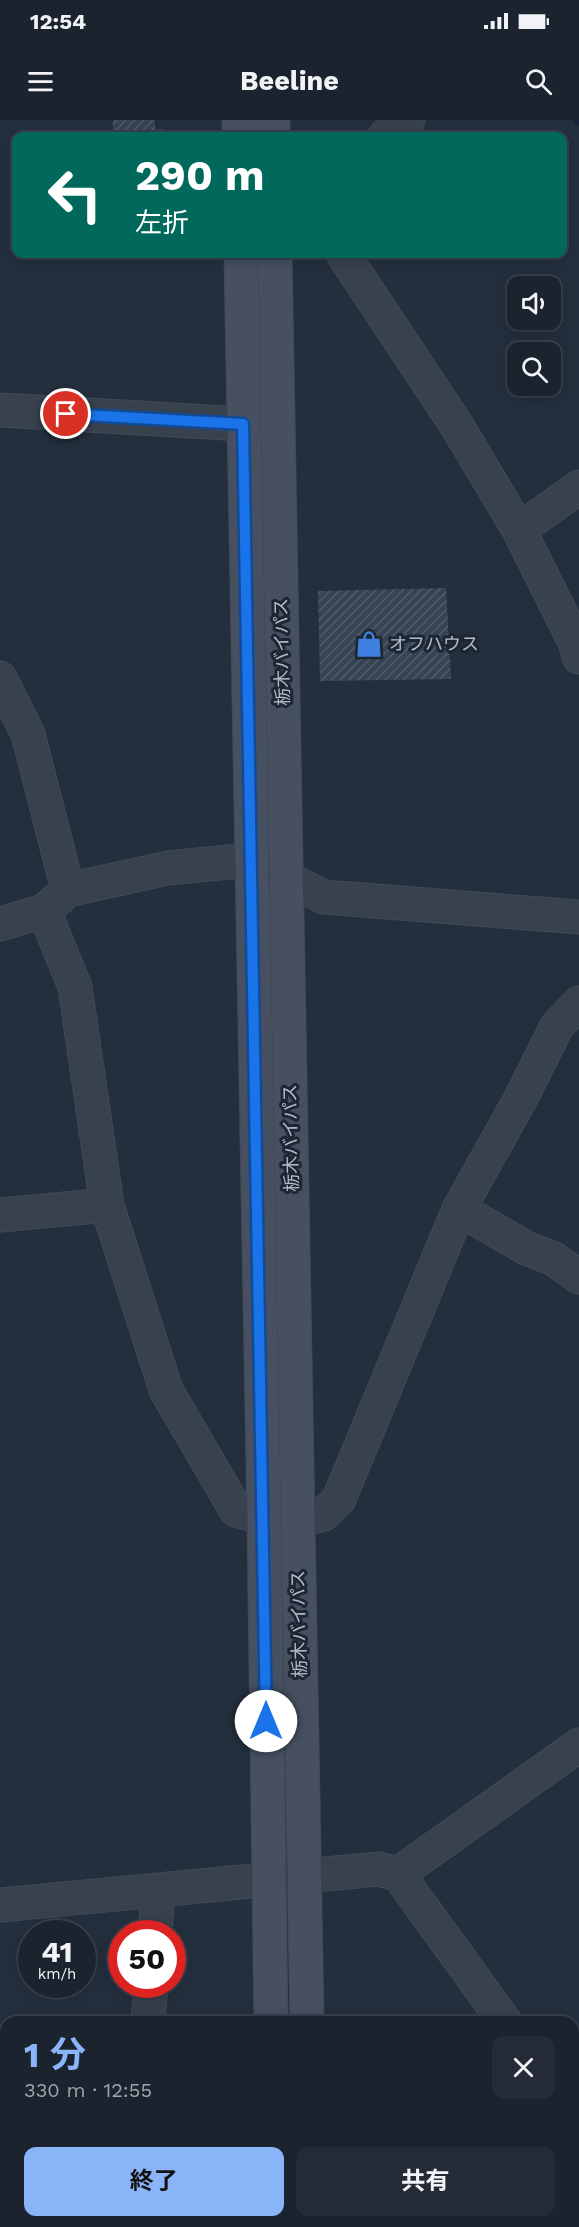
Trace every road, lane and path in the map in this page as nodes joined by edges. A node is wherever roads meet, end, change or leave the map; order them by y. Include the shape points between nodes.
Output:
1 (239, 120) edge
2 (408, 120) edge
3 (250, 132) edge
4 (391, 132) edge
5 (241, 258) edge
6 (275, 258) edge
7 (346, 258) edge
8 (0, 410) edge
9 (243, 424) junction
10 (579, 487) edge
11 (519, 530) junction
12 (579, 657) edge
13 (0, 678) edge
14 (250, 860) junction
15 (287, 879) junction
16 (56, 901) junction
17 (579, 917) edge
18 (0, 924) edge
19 (579, 1003) edge
20 (107, 1205) junction
21 (459, 1209) junction
22 (0, 1215) edge
23 (579, 1277) edge
24 (264, 1518) junction
25 (297, 1521) junction
26 (579, 1745) edge
27 (398, 1874) junction
28 (304, 1876) junction
29 (267, 1880) junction
30 (158, 1890) junction
31 (0, 1905) edge
32 (156, 1920) edge
33 (150, 1998) edge
34 (148, 2016) edge
35 (271, 2016) edge
36 (307, 2016) edge
37 (501, 2016) edge

1 - 3 street
2 - 4 street
5 - 9 main road, 栃木バイパス
6 - 15 main road, 栃木バイパス
7 - 11 street via 457,426
8 - 9 street
9 - 14 main road, 栃木バイパス
10 - 11 street
11 - 12 street
13 - 16 street via 28,734
14 - 15 street
14 - 16 street via 168,868
14 - 24 main road, 栃木バイパス
15 - 17 street via 324,897
15 - 25 main road, 栃木バイパス
16 - 18 street
16 - 20 street via 75,987
19 - 21 street via 557,1026
20 - 22 street
20 - 24 street via 166,1390 236,1510
21 - 23 street via 526,1248 554,1259
21 - 25 street via 339,1499 324,1514
24 - 29 main road, 栃木バイパス
25 - 28 main road, 栃木バイパス
26 - 27 street
27 - 28 street via 378,1869
27 - 37 street
28 - 29 street
28 - 36 main road, 栃木バイパス
29 - 30 street
29 - 35 main road, 栃木バイパス
30 - 31 street
30 - 32 street
33 - 34 street

